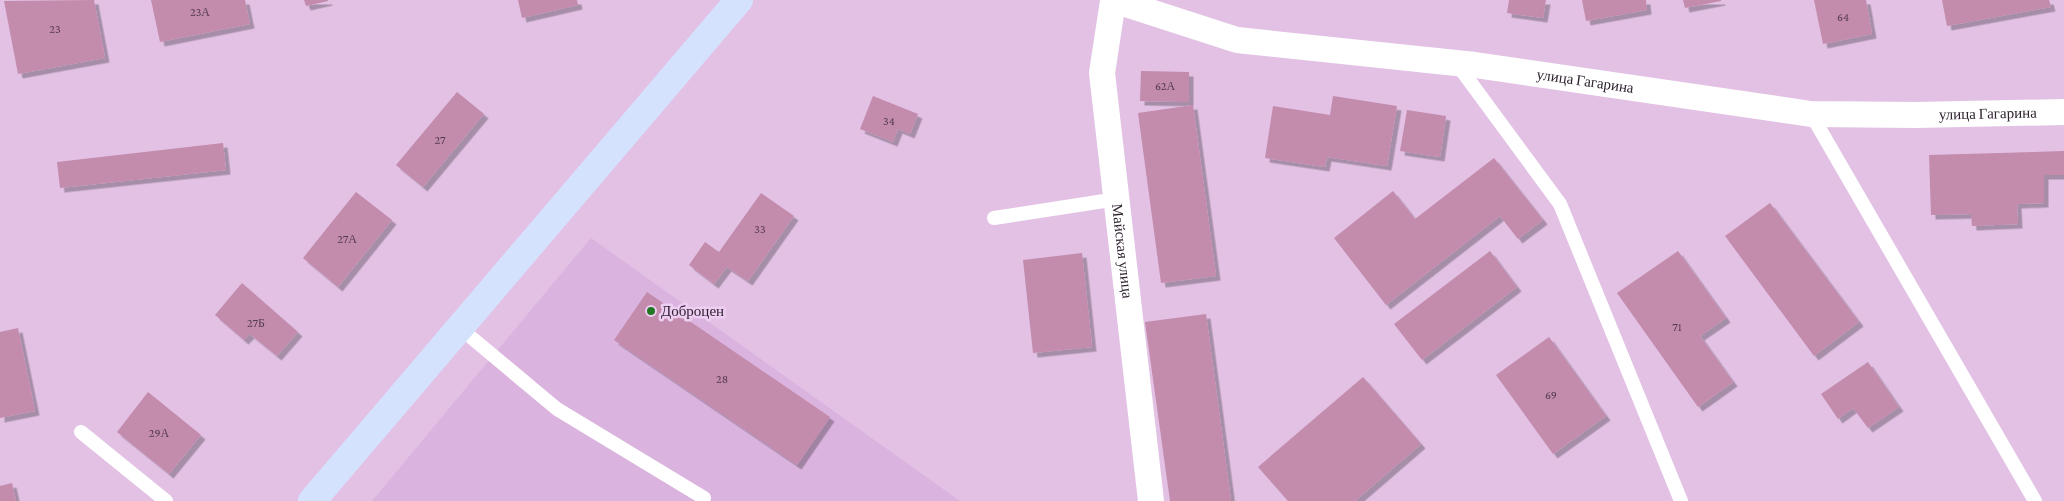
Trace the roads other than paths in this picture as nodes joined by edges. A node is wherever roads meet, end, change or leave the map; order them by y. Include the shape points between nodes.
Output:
1 (739, 0) edge
2 (1113, 1) edge
3 (1456, 64) junction
4 (2064, 112) edge
5 (1811, 114) junction
6 (1117, 199) junction
7 (994, 218) dead end
8 (460, 328) junction
9 (81, 432) dead end
10 (704, 498) dead end
11 (166, 501) edge
12 (312, 501) edge
13 (1152, 501) edge
14 (1681, 501) edge
15 (2035, 501) edge

1 - 8 main road
2 - 3 street, улица Гагарина via 1238,40
2 - 6 street, Майская улица via 1102,73
3 - 5 street, улица Гагарина
3 - 14 lane via 1560,204
4 - 5 street, улица Гагарина
5 - 15 lane
6 - 7 lane
6 - 13 street, Майская улица
8 - 10 lane via 557,409
8 - 12 main road
9 - 11 lane

